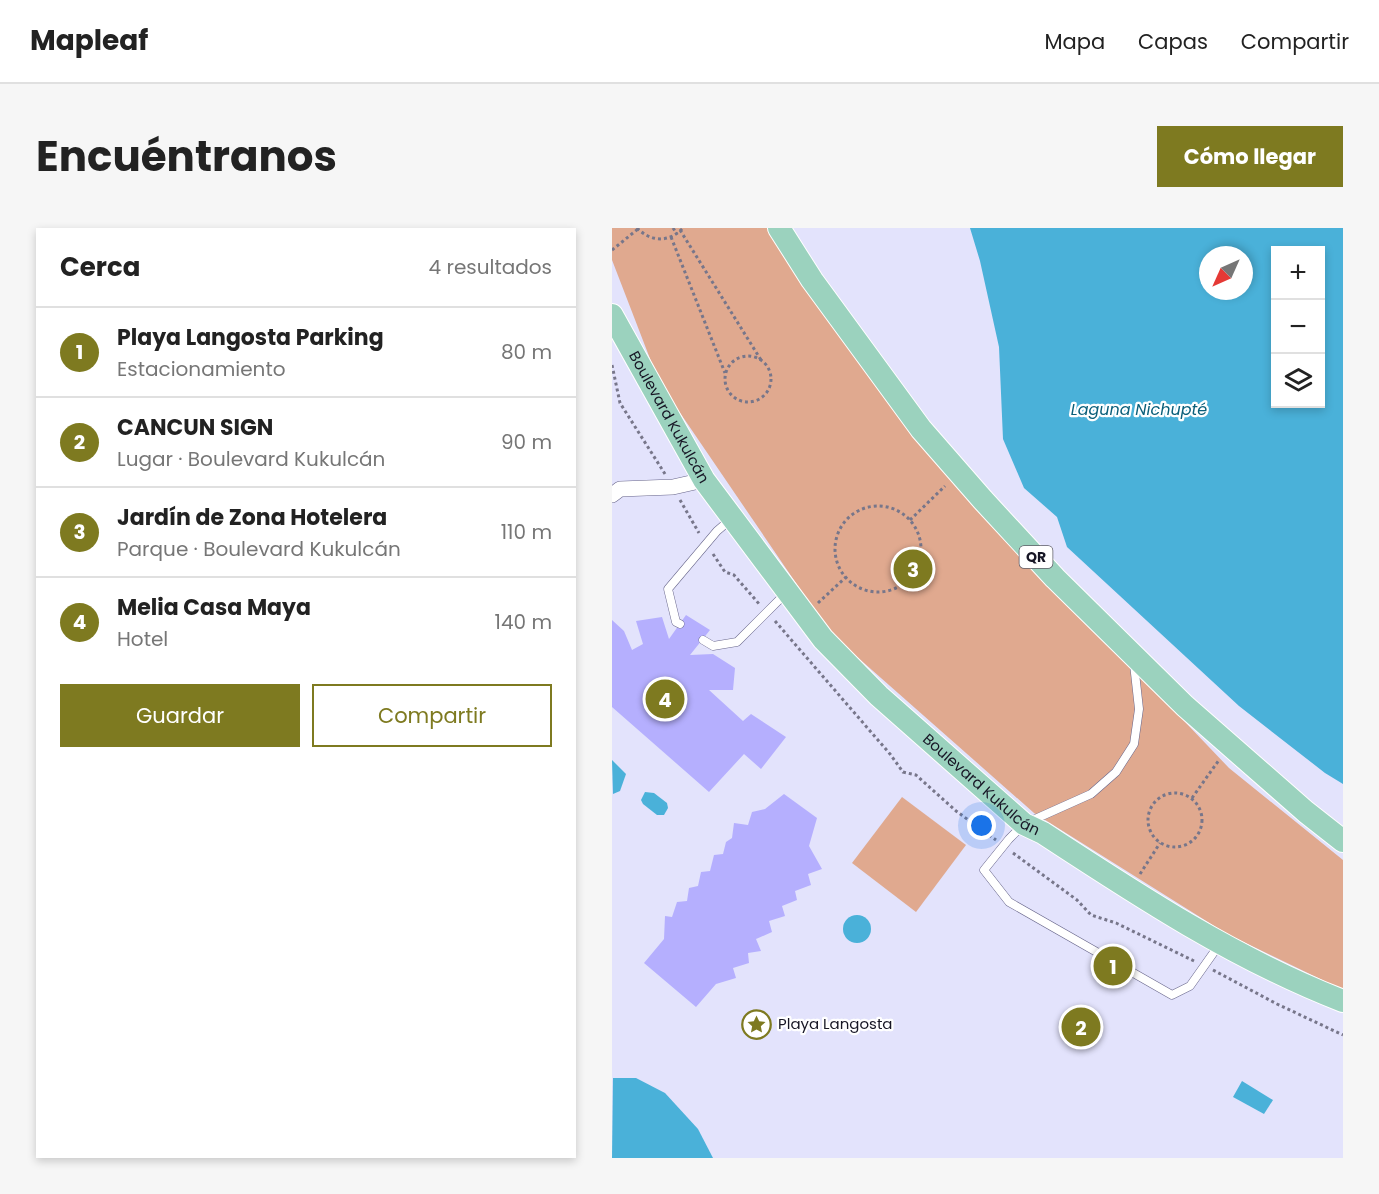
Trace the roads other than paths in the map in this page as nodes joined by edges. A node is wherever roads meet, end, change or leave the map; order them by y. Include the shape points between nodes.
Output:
1 (779, 228) edge
2 (612, 315) edge
3 (704, 480) junction
4 (612, 495) edge
5 (732, 518) junction
6 (787, 592) junction
7 (680, 624) dead end
8 (702, 640) dead end
9 (1132, 653) junction
10 (1024, 824) junction
11 (1343, 841) edge
12 (1219, 944) junction
13 (1343, 1001) edge

1 - 9 main road, QR via 812,280 921,429 1055,578
2 - 3 main road, Boulevard Kukulcán
3 - 4 street via 673,487 620,489
3 - 5 main road, Boulevard Kukulcán
5 - 6 main road, Boulevard Kukulcán
5 - 7 lane via 668,589 676,622
6 - 8 lane via 737,642 712,646
6 - 10 main road, Boulevard Kukulcán via 823,639 879,696
9 - 10 lane via 1139,709 1134,744 1116,772 1091,794
9 - 11 main road, QR via 1185,706
10 - 12 main road, Boulevard Kukulcán
10 - 12 lane via 984,870 1009,902 1172,995 1190,986
12 - 13 main road, Boulevard Kukulcán

